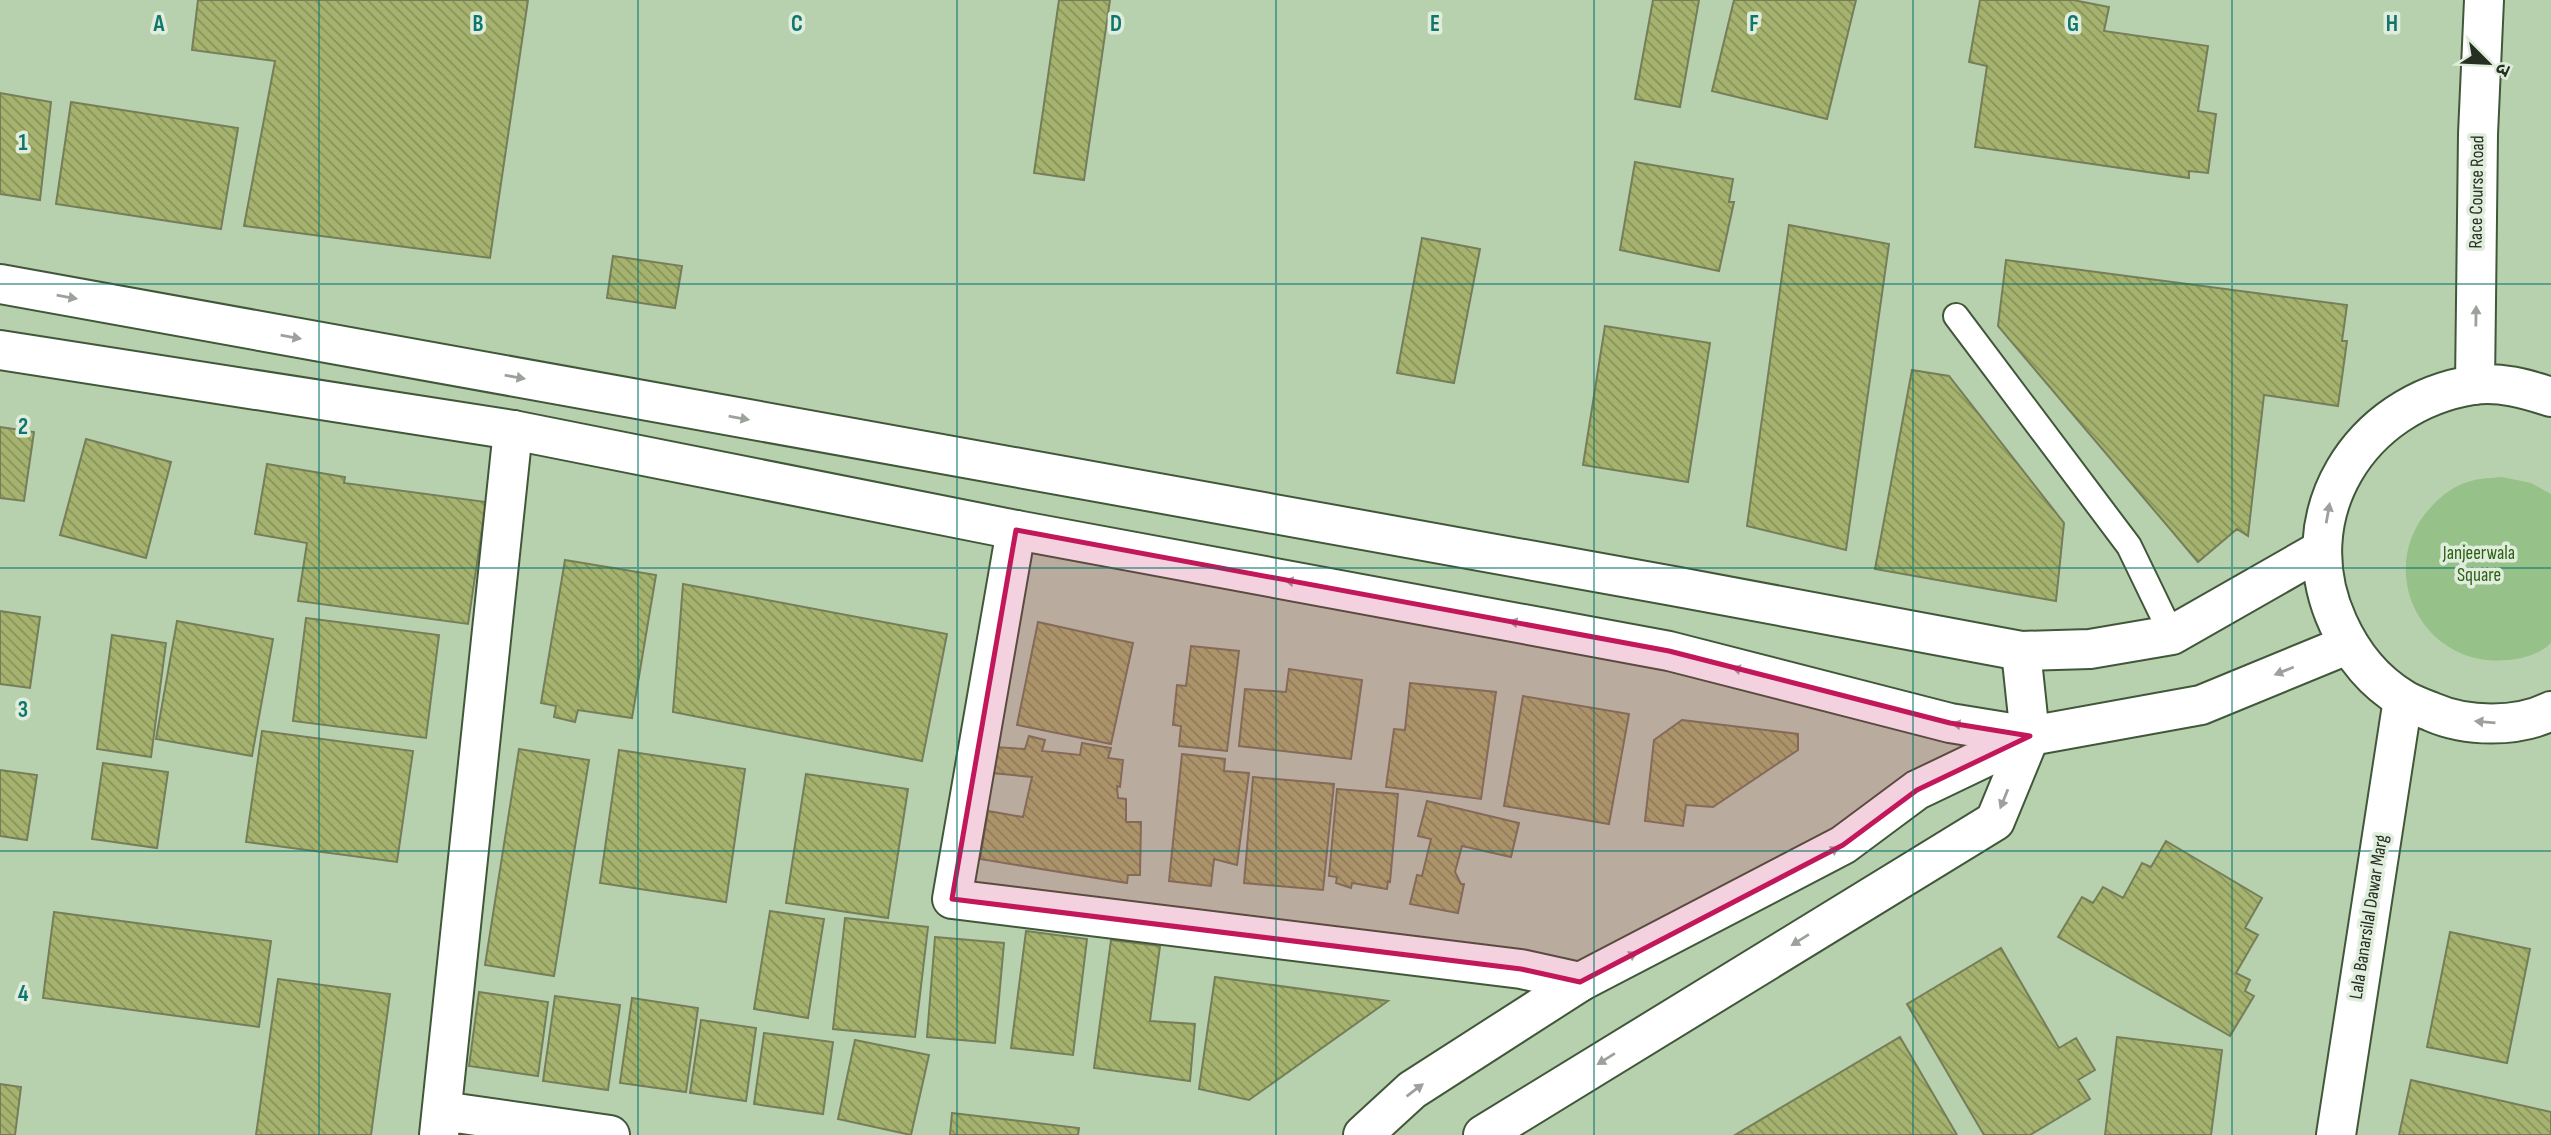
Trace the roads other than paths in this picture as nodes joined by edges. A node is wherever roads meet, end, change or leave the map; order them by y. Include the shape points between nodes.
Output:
1 (2484, 0) edge
2 (0, 285) edge
3 (1956, 316) dead end
4 (0, 350) edge
5 (2475, 385) junction
6 (2551, 397) edge
7 (513, 430) junction
8 (1016, 530) junction
9 (2321, 550) junction
10 (2172, 635) junction
11 (2347, 645) junction
12 (2021, 651) junction
13 (2403, 699) junction
14 (2551, 711) edge
15 (2029, 736) junction
16 (1580, 982) junction
17 (441, 1123) edge
18 (610, 1135) edge
19 (1363, 1135) edge
20 (1483, 1135) edge
21 (2336, 1135) edge

5 -> 1 main road, Race Course Road
2 -> 12 main road
3 - 10 lane via 2129,546
4 - 7 main road
5 - 6 main road via 2524,387
9 -> 5 main road via 2329,502 2351,458 2385,422 2427,396
7 - 8 main road
7 - 17 main road
15 -> 8 main road via 1950,723 1669,651
8 - 16 main road via 952,899 1521,969
9 - 10 main road
9 - 11 main road via 2327,600
10 - 12 main road via 2090,649
11 - 13 main road via 2372,676
11 -> 15 main road via 2201,705
12 - 15 main road
14 -> 13 main road via 2494,723 2447,718
13 - 21 main road, Lala Banarsilal Dawar Marg
16 -> 15 main road via 1843,845 1917,790
15 -> 20 main road via 1995,821
19 -> 16 main road via 1412,1090
17 - 18 main road

